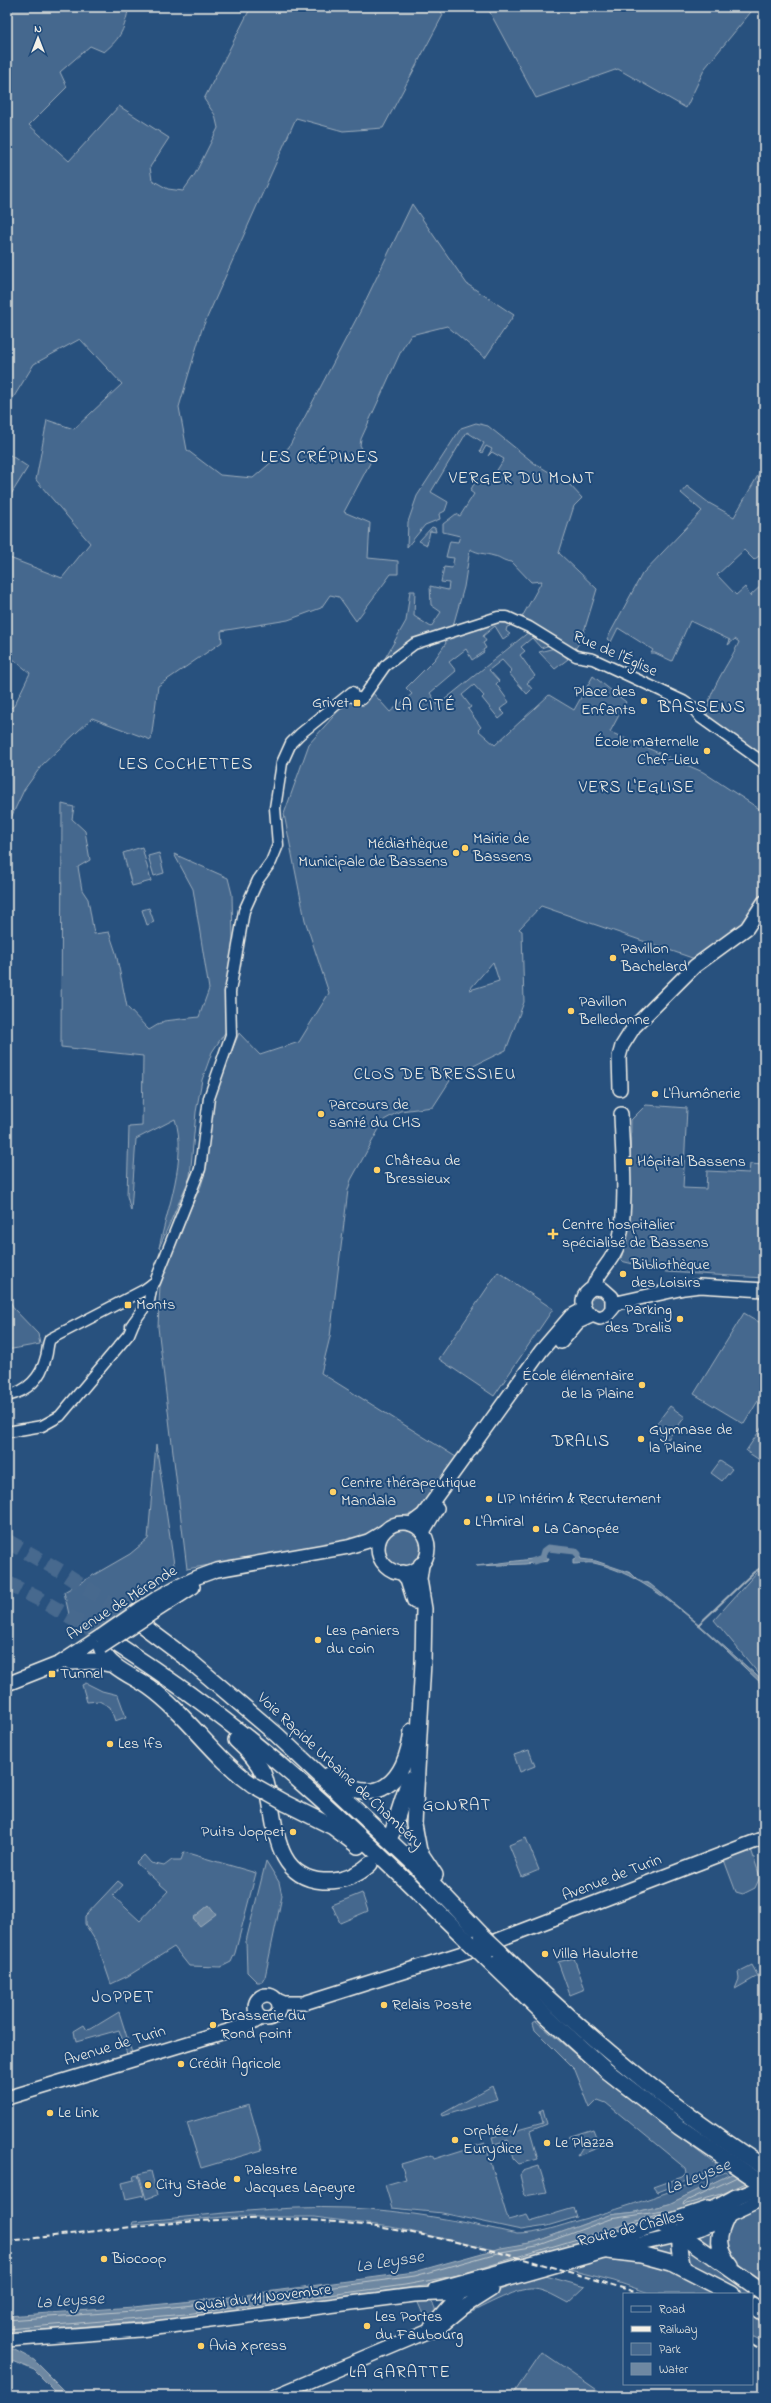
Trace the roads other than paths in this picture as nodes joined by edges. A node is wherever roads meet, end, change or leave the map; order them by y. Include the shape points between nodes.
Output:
1 (764, 763) edge
2 (764, 902) edge
3 (620, 1089) dead end
4 (621, 1114) dead end
5 (764, 1283) edge
6 (602, 1290) junction
7 (764, 1290) edge
8 (148, 1291) junction
9 (612, 1309) junction
10 (587, 1313) junction
11 (7, 1396) edge
12 (7, 1432) edge
13 (411, 1524) junction
14 (383, 1532) junction
15 (423, 1532) junction
16 (348, 1547) junction
17 (378, 1550) junction
18 (421, 1565) junction
19 (403, 1573) junction
20 (143, 1617) junction
21 (98, 1641) junction
22 (116, 1643) tunnel mouth
23 (66, 1663) junction
24 (114, 1665) junction
25 (7, 1684) edge
26 (177, 1685) junction
27 (278, 1735) junction
28 (418, 1740) junction
29 (392, 1833) dead end
30 (764, 1838) edge
31 (370, 1864) dead end
32 (451, 1924) junction
33 (481, 1945) junction
34 (278, 2005) junction
35 (551, 2011) junction
36 (258, 2013) junction
37 (7, 2098) edge
38 (759, 2173) edge
39 (736, 2197) junction
40 (764, 2199) edge
41 (727, 2217) junction
42 (661, 2224) junction
43 (680, 2235) junction
44 (608, 2251) junction
45 (683, 2268) junction
46 (511, 2270) joint
47 (738, 2275) junction
48 (498, 2278) junction
49 (460, 2293) junction
50 (730, 2293) edge
51 (764, 2293) edge
52 (421, 2295) junction
53 (443, 2313) junction
54 (429, 2331) junction
55 (8, 2340) edge
56 (275, 2396) edge

1 - 8 street, Rue de l'Église via 683,701 593,659 576,656 540,632 507,618 498,617 414,644 385,666 362,700 353,697 352,692 300,734 288,747 282,763 275,808 278,845 244,911 230,992 231,1035 209,1098 200,1169
2 - 3 main road via 747,928 695,966 634,1027 622,1046 619,1057
4 - 6 main road via 623,1179 619,1240 613,1259 602,1272
5 - 6 main road via 706,1279 620,1295
6 - 9 main road via 613,1301
6 - 10 main road via 584,1296
7 - 9 main road via 700,1286 684,1288 617,1303
8 - 11 street via 50,1339 44,1365 37,1380 21,1392
8 - 12 street via 144,1309 125,1338 60,1416 42,1426
9 - 10 main road via 604,1317
10 - 13 main road via 572,1316 541,1351 423,1515
10 - 15 main road via 548,1356 429,1519
13 - 14 main road via 393,1525
13 - 15 main road
14 - 16 main road, Avenue de Mérande via 368,1541
14 - 17 main road
15 - 18 main road via 428,1548
16 - 17 main road, Avenue de Mérande
16 - 20 main road, Avenue de Mérande via 200,1576 167,1591
17 - 19 main road via 386,1566
18 - 19 main road
18 - 28 highway via 419,1579 424,1622
19 - 27 highway via 408,1579 415,1602 415,1704 408,1746 402,1766 394,1778 376,1791 362,1793 353,1790 340,1783
20 - 21 main road, Avenue de Mérande, bridge
20 - 27 highway, Voie Rapide Urbaine de Chambéry via 165,1642
21 - 23 main road, Avenue de Mérande
21 - 24 highway via 105,1657
22 - 26 highway
23 - 24 highway via 94,1661
23 - 25 main road, Avenue de Mérande
24 - 32 highway, bridge via 165,1699 229,1767 252,1785 314,1816 342,1834
26 - 31 highway via 246,1749 260,1767 267,1785 278,1844 283,1857 292,1866 310,1878 327,1881 354,1875
26 - 32 highway via 298,1779
27 - 33 highway, Voie Rapide Urbaine de Chambéry via 412,1862
28 - 29 highway via 406,1794
28 - 33 highway via 414,1815 417,1844 425,1862
30 - 33 main road, Avenue de Turin
32 - 33 highway
33 - 34 main road, Avenue de Turin via 304,2003
33 - 35 highway
33 - 35 highway via 522,1974
34 - 36 main road via 271,2018
34 - 36 main road via 271,1996 263,1996 256,2002
35 - 38 highway
35 - 38 highway via 585,2052 657,2111 734,2164
36 - 37 main road, Avenue de Turin via 252,2024
38 - 39 main road, Route de Challes
39 - 42 main road, Route de Challes
39 - 43 highway via 695,2221
40 - 41 main road, Route de Challes
41 - 43 main road, Route de Challes
41 - 47 highway via 719,2234 719,2246 723,2256
42 - 43 highway
42 - 46 main road, Route de Challes
43 - 44 main road, Route de Challes
43 - 45 highway
43 - 47 highway
44 - 45 highway via 641,2255
44 - 48 main road, Route de Challes
45 - 50 highway
46 - 48 main road, Quai du 11 Novembre
47 - 51 highway
48 - 49 main road, Quai du 11 Novembre
48 - 52 main road, Quai du 11 Novembre
48 - 54 main road via 435,2331
49 - 52 main road, Quai du 11 Novembre
49 - 53 main road
52 - 53 main road
52 - 55 main road, Quai du 11 Novembre via 140,2330
53 - 54 main road
54 - 56 main road

